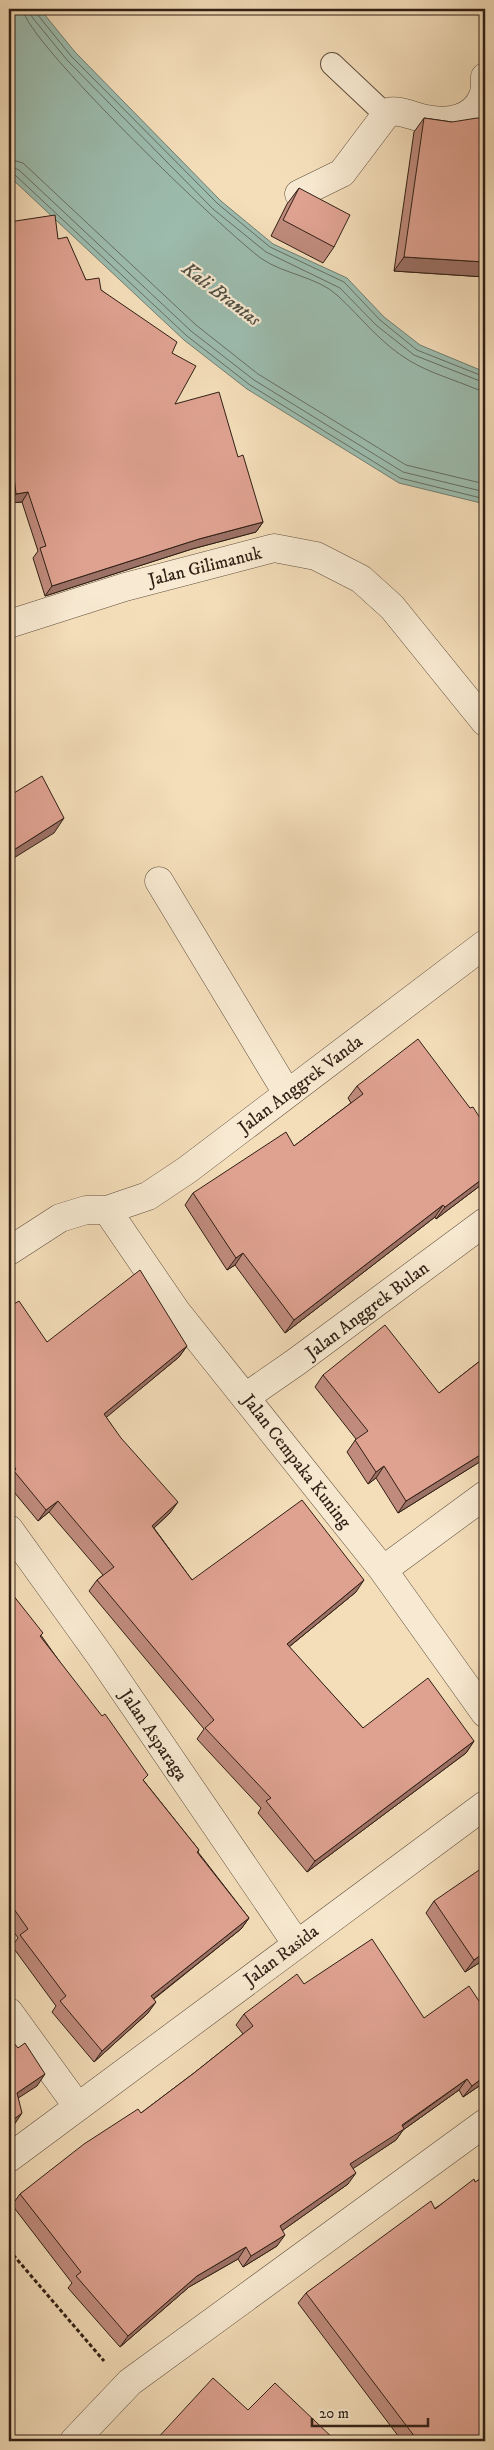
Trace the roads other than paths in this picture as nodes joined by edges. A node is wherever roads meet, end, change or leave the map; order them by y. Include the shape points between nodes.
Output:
1 (332, 64) dead end
2 (485, 77) edge
3 (385, 114) junction
4 (298, 194) edge
5 (10, 618) edge
6 (485, 722) edge
7 (159, 881) dead end
8 (485, 944) edge
9 (287, 1093) junction
10 (107, 1210) junction
11 (485, 1222) edge
12 (9, 1251) edge
13 (247, 1396) junction
14 (485, 1495) edge
15 (9, 1529) edge
16 (383, 1570) junction
17 (485, 1713) edge
18 (485, 1805) edge
19 (296, 1943) junction
20 (9, 2012) edge
21 (78, 2108) junction
22 (485, 2123) edge
23 (9, 2158) edge
24 (74, 2441) edge

1 - 3 lane
2 - 3 street via 484,96 471,114 456,121 428,120 392,111
3 - 4 street via 342,173
5 - 6 street, Jalan Gilimanuk via 274,548 316,556 361,579 392,607
7 - 9 street
8 - 9 street, Jalan Anggrek Vanda
9 - 10 street, Jalan Anggrek Vanda via 148,1196
10 - 12 street, Jalan Anggrek Vanda via 86,1210 60,1218
10 - 13 street, Jalan Cempaka Kuning via 176,1311
11 - 13 street, Jalan Anggrek Bulan
13 - 16 street, Jalan Cempaka Kuning
14 - 16 street
15 - 19 street, Jalan Asparaga via 101,1656
16 - 17 street, Jalan Cempaka Kuning
18 - 19 street, Jalan Rasida
19 - 21 street, Jalan Rasida
20 - 21 street
21 - 23 street, Jalan Rasida
22 - 24 street via 126,2386

